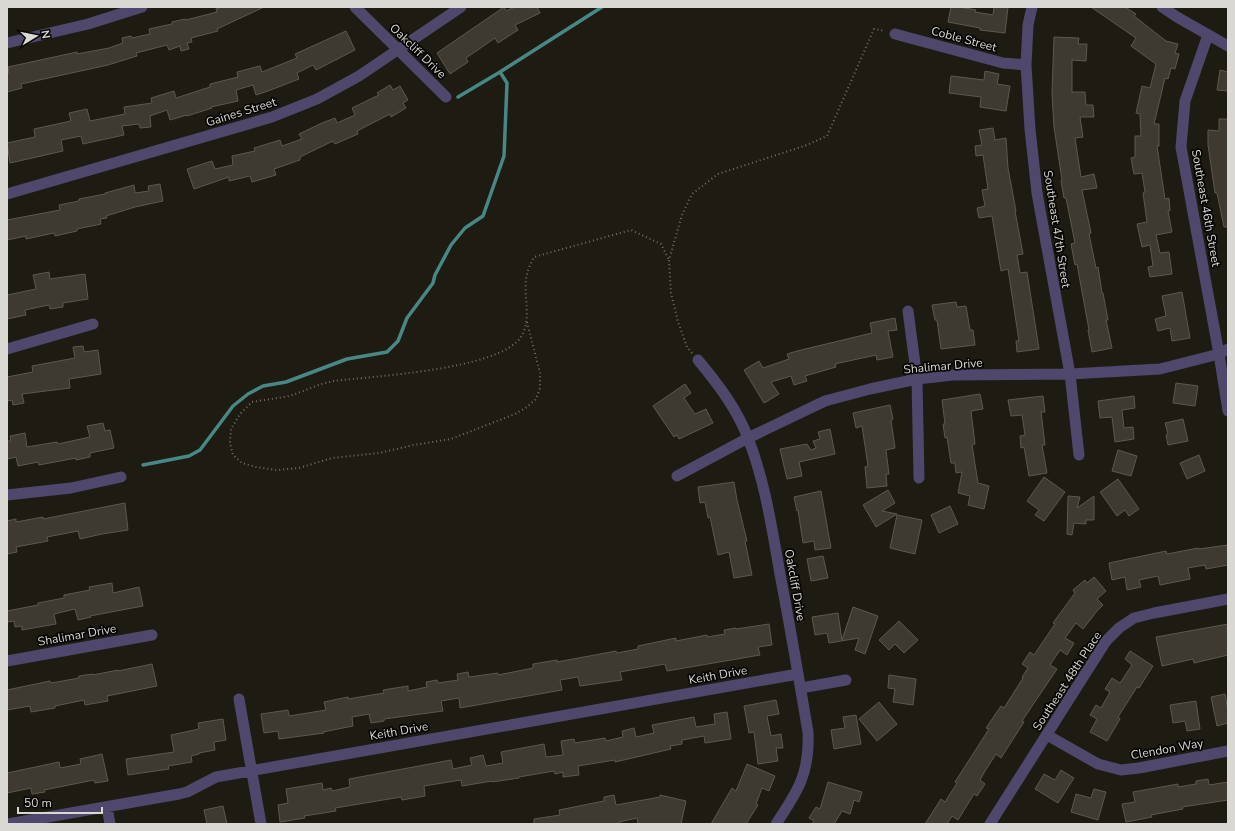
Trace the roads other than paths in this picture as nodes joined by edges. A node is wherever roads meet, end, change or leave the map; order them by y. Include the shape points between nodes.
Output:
1 (142, 7) edge
2 (355, 7) edge
3 (461, 7) edge
4 (1032, 7) edge
5 (1162, 7) edge
6 (895, 34) road end
7 (1208, 35) junction
8 (7, 43) edge
9 (1228, 46) edge
10 (397, 50) junction
11 (1026, 65) junction
12 (446, 97) dead end
13 (7, 194) edge
14 (908, 311) dead end
15 (93, 324) dead end
16 (7, 349) edge
17 (1224, 352) edge
18 (698, 360) road end
19 (1070, 374) junction
20 (917, 379) junction
21 (1228, 411) edge
22 (748, 438) junction
23 (1079, 455) dead end
24 (677, 476) dead end
25 (121, 477) dead end
26 (919, 478) dead end
27 (7, 495) edge
28 (1228, 599) edge
29 (152, 635) dead end
30 (7, 661) edge
31 (798, 674) junction
32 (846, 680) dead end
33 (801, 688) junction
34 (239, 699) dead end
35 (1047, 735) junction
36 (1228, 752) edge
37 (252, 770) junction
38 (107, 807) junction
39 (8, 824) edge
40 (110, 824) edge
41 (261, 824) edge
42 (776, 824) edge
43 (990, 824) edge

1 - 8 street via 88,24
2 - 10 street, Oakcliff Drive
3 - 10 street, Gaines Street
4 - 11 street, Southeast 47th Street via 1028,25
5 - 7 street
6 - 11 street, Coble Street via 1003,63
7 - 9 street
7 - 17 street, Southeast 46th Street via 1185,101 1181,147
10 - 12 street, Oakcliff Drive
10 - 13 street, Gaines Street via 338,89 294,110
11 - 19 street, Southeast 47th Street via 1037,193
14 - 20 street
15 - 16 street
17 - 19 street, Shalimar Drive via 1160,368
17 - 21 street, Southeast 46th Street
18 - 22 street, Oakcliff Drive via 724,393
19 - 20 street, Shalimar Drive via 954,375
19 - 23 street, Southeast 47th Street
20 - 22 street, Shalimar Drive via 825,401
20 - 26 street
22 - 24 street, Shalimar Drive
22 - 31 street, Oakcliff Drive via 760,472
25 - 27 street via 71,488
28 - 35 street, Southeast 48th Place via 1154,612 1134,618 1119,628 1106,641
29 - 30 street, Shalimar Drive
31 - 33 street, Oakcliff Drive
31 - 37 street, Keith Drive
32 - 33 street
33 - 42 street, Oakcliff Drive via 808,732 806,771 796,794
34 - 37 street
35 - 36 street, Clendon Way via 1098,764 1121,770
35 - 43 street, Southeast 48th Place
37 - 38 street, Keith Drive via 216,777 187,792
37 - 41 street
38 - 39 street, Keith Drive
38 - 40 street

